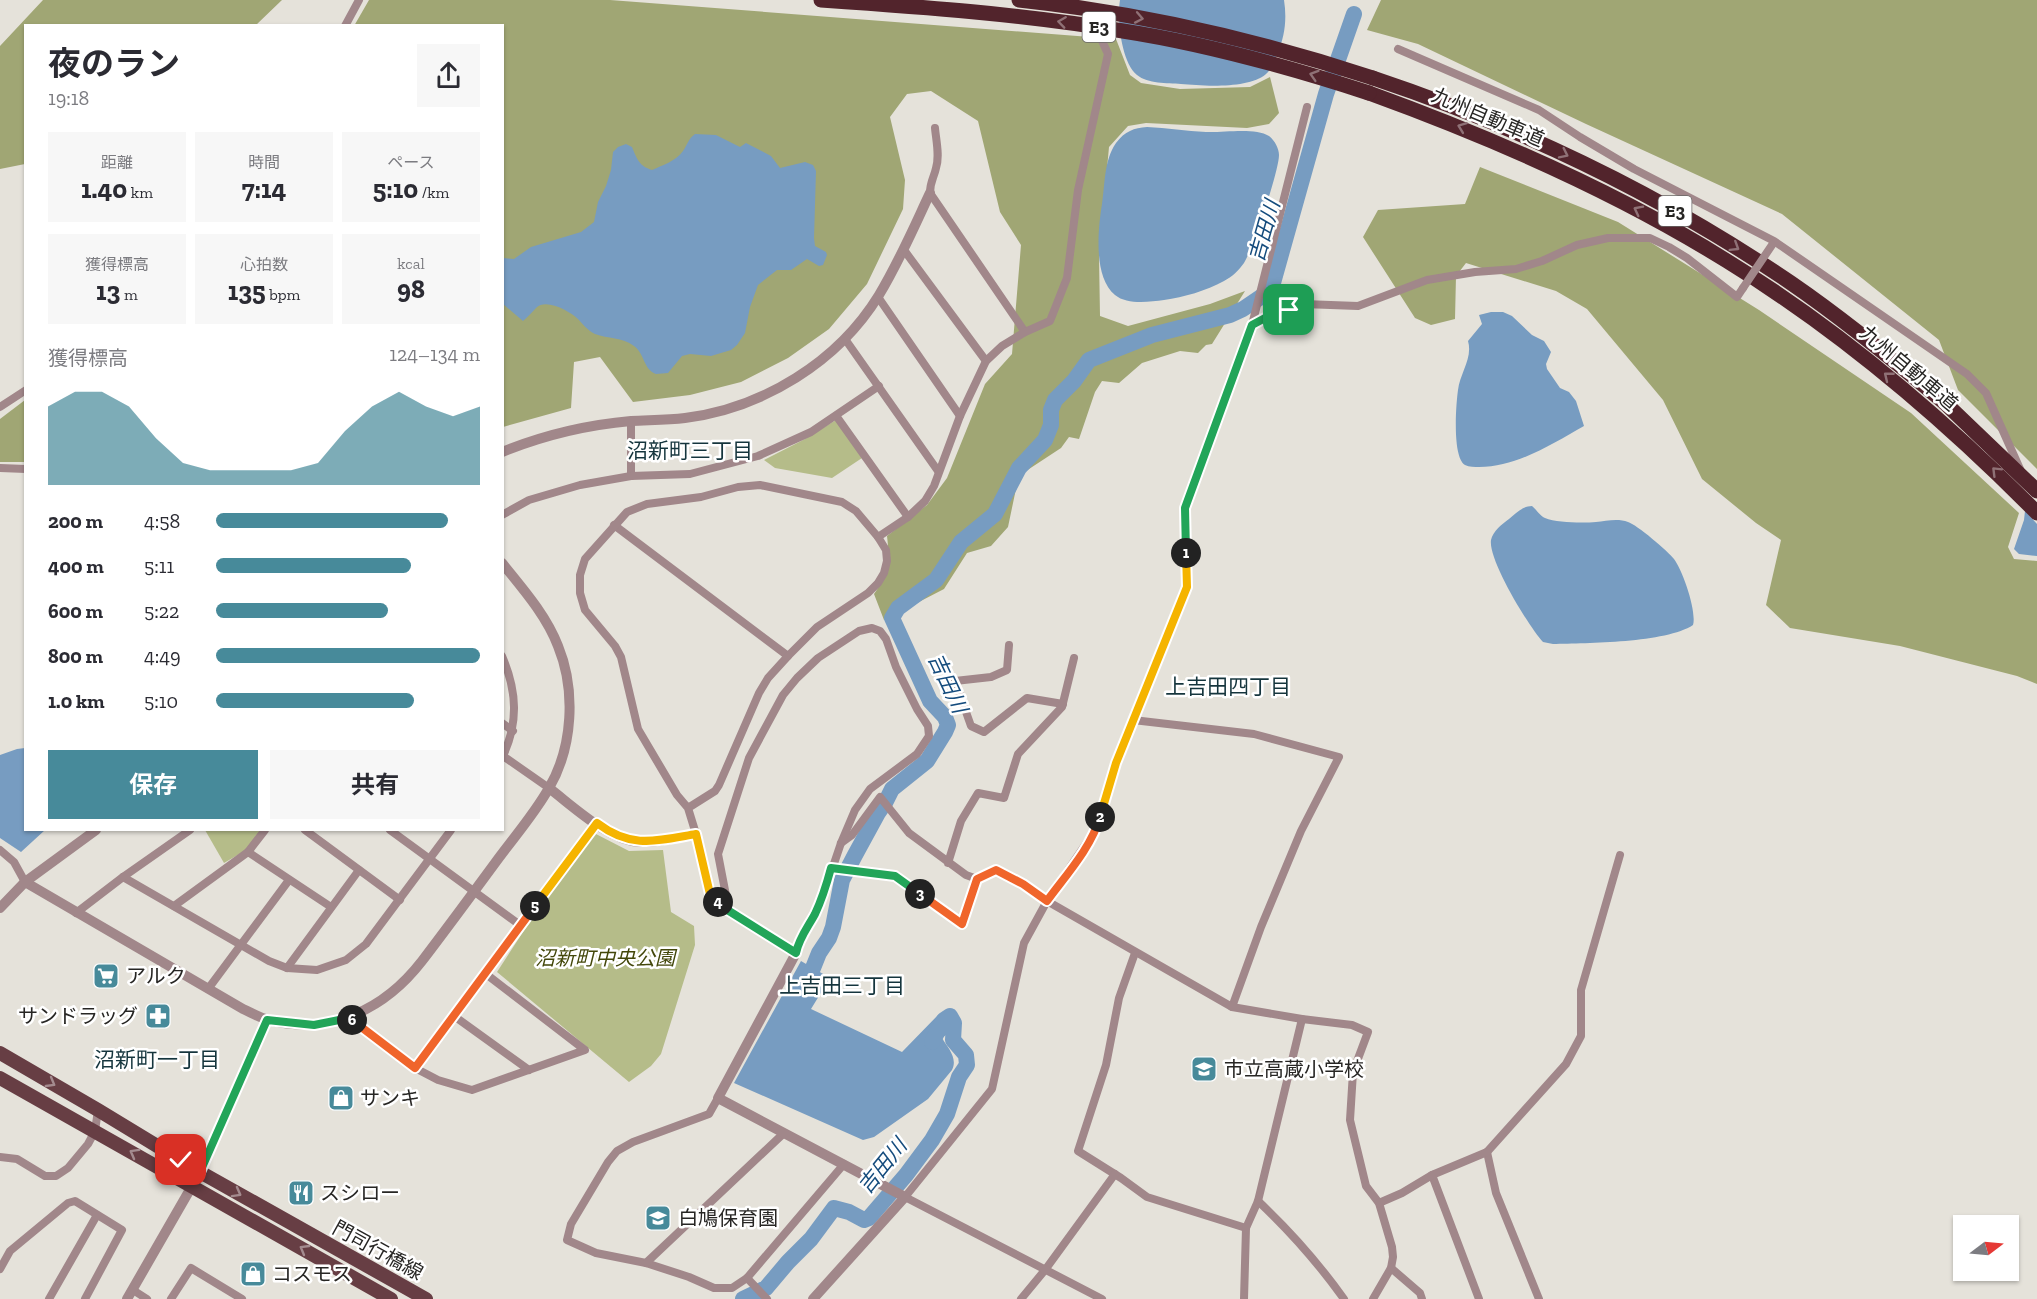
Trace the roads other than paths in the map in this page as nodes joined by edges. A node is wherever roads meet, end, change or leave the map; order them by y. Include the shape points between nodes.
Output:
1 (359, 0) edge
2 (821, 0) edge
3 (1019, 0) edge
4 (1084, 0) edge
5 (346, 24) edge
6 (1398, 49) dead end
7 (1307, 107) dead end
8 (935, 128) dead end
9 (930, 193) junction
10 (1773, 243) junction
11 (904, 250) junction
12 (878, 297) junction
13 (1252, 325) junction
14 (1025, 332) junction
15 (845, 339) junction
16 (986, 361) junction
17 (879, 386) junction
18 (24, 391) edge
19 (0, 407) edge
20 (960, 416) junction
21 (837, 417) junction
22 (631, 422) junction
23 (504, 451) edge
24 (0, 468) edge
25 (24, 469) edge
26 (938, 471) junction
27 (631, 476) junction
28 (2037, 491) edge
29 (2037, 507) edge
30 (2037, 513) edge
31 (504, 514) edge
32 (908, 517) junction
33 (614, 525) junction
34 (878, 537) junction
35 (504, 566) edge
36 (1009, 645) dead end
37 (788, 656) junction
38 (1074, 658) dead end
39 (504, 661) edge
40 (1063, 704) junction
41 (1133, 720) junction
42 (504, 724) edge
43 (513, 731) junction
44 (504, 754) edge
45 (504, 758) edge
46 (549, 788) junction
47 (688, 808) junction
48 (597, 823) junction
49 (95, 831) edge
50 (189, 831) edge
51 (264, 831) edge
52 (306, 831) edge
53 (391, 831) edge
54 (450, 831) edge
55 (696, 834) junction
56 (841, 843) junction
57 (0, 850) edge
58 (248, 852) junction
59 (1620, 855) dead end
60 (430, 859) junction
61 (948, 862) junction
62 (831, 868) junction
63 (359, 870) junction
64 (123, 877) junction
65 (977, 879) junction
66 (290, 880) junction
67 (25, 882) junction
68 (474, 891) junction
69 (400, 900) junction
70 (1047, 901) junction
71 (174, 906) junction
72 (331, 907) junction
73 (0, 908) edge
74 (729, 911) junction
75 (76, 914) junction
76 (520, 925) junction
77 (242, 945) junction
78 (1135, 952) junction
79 (796, 953) junction
80 (287, 968) junction
81 (486, 974) junction
82 (208, 989) junction
83 (1232, 1007) junction
84 (454, 1016) junction
85 (349, 1018) junction
86 (1302, 1019) junction
87 (267, 1020) junction
88 (0, 1053) edge
89 (415, 1068) junction
90 (529, 1070) junction
91 (0, 1078) edge
92 (718, 1098) junction
93 (98, 1110) junction
94 (95, 1131) junction
95 (784, 1133) junction
96 (1487, 1152) junction
97 (0, 1157) edge
98 (844, 1164) junction
99 (200, 1172) junction
100 (1115, 1174) junction
101 (1432, 1175) junction
102 (192, 1186) junction
103 (905, 1197) junction
104 (1258, 1201) junction
105 (1379, 1203) junction
106 (97, 1215) junction
107 (1246, 1228) junction
108 (646, 1263) junction
109 (0, 1269) edge
110 (1391, 1269) junction
111 (1045, 1270) junction
112 (747, 1278) junction
113 (130, 1295) edge
114 (49, 1299) edge
115 (85, 1299) edge
116 (147, 1299) edge
117 (171, 1299) edge
118 (242, 1299) edge
119 (391, 1299) edge
120 (426, 1299) edge
121 (767, 1299) edge
122 (813, 1299) edge
123 (1020, 1299) edge
124 (1102, 1299) edge
125 (1244, 1299) edge
126 (1344, 1299) edge
127 (1373, 1299) edge
128 (1422, 1299) edge
129 (1479, 1299) edge
130 (1539, 1299) edge

1 - 5 street
30 -> 2 highway, 九州自動車道 / E3, bridge via 1981,457 1890,377 1729,261 1538,160 1478,134 1309,74 1125,31 936,8
3 -> 28 highway, 九州自動車道 / E3, bridge via 1191,27 1313,58 1442,102 1533,140 1684,216 1791,283 1945,403
4 - 14 street via 1108,54 1078,190 1067,278 1050,321
6 - 10 street via 1539,110 1634,169
7 - 13 street
8 - 9 street via 938,160
9 - 11 street
9 - 14 street
10 - 13 street, bridge via 1737,297 1687,258 1650,238 1608,238 1516,268 1427,280 1358,306 1303,304 1278,311
10 - 29 street via 1967,374 1986,393
11 - 12 street
11 - 16 street
12 - 15 street
12 - 20 street
13 - 41 street via 1185,508 1187,587
14 - 16 street
15 - 17 street
15 - 22 street via 789,382 748,402 686,418
16 - 20 street
17 - 21 street
17 - 26 street
18 - 19 street
20 - 26 street
21 - 27 street via 758,456 690,474
21 - 32 street
22 - 23 street via 571,429
22 - 27 street
24 - 25 street
26 - 32 street via 925,501
27 - 31 street via 556,491
32 - 34 street
33 - 34 street via 627,512 647,504 760,485 842,502 856,511
33 - 37 street
33 - 47 street via 585,559 580,593 585,610 621,657 638,729
34 - 37 street via 886,549 887,561 878,584 817,627
35 - 46 street via 548,626 566,671 568,732
36 - 40 street via 1007,670 991,677 956,681 971,726 984,732 1027,698
37 - 47 street via 759,693 719,785
38 - 40 street
39 - 43 street via 513,686
40 - 61 street via 1018,753 1004,798 978,793 961,821
41 - 70 street via 1096,829
41 - 83 street via 1254,734 1339,757 1301,831 1260,927
42 - 43 street
43 - 44 street
45 - 46 street
46 - 48 street
46 - 68 street
47 - 55 street
48 - 55 street via 621,838 640,842
48 - 76 street
49 - 67 street
50 - 64 street
51 - 58 street
52 - 63 street
53 - 60 street
54 - 60 street
55 - 74 street via 710,894
56 - 61 street via 852,835 880,797 909,833
56 - 62 street
56 - 74 street via 855,810 870,789 917,754 929,736 928,726 896,667 886,639 872,628 859,631 818,658 797,678 783,695 749,758 718,854
57 - 67 street via 14,862
58 - 66 street
58 - 71 street
59 - 96 street via 1581,990 1581,1036 1566,1064
60 - 68 street
60 - 69 street
61 - 65 street
62 - 65 street via 895,876 962,924
62 - 79 street via 823,896
63 - 69 street
63 - 72 street
64 - 71 street
64 - 75 street
65 - 70 street via 996,870
66 - 72 street
66 - 77 street
67 - 73 street
67 - 75 street
68 - 76 street
68 - 85 street via 410,978 393,994
69 - 80 street via 366,944 346,960 317,970
70 - 78 street
70 - 103 street via 1024,943 992,1089
71 - 77 street
72 - 80 street
74 - 79 street
75 - 82 street
76 - 81 street
77 - 80 street
77 - 82 street
78 - 83 street
78 - 100 street via 1119,998 1106,1065 1078,1151
79 - 92 street
81 - 84 street
81 - 90 street via 585,1050
82 - 87 street
83 - 86 street
84 - 89 street
84 - 90 street
85 - 87 street via 314,1025
85 - 89 street
86 - 104 street
86 - 105 street via 1352,1025 1368,1032 1353,1072 1350,1120 1366,1185
87 - 99 street
88 -> 93 main road, 門司行橋線
89 - 90 street via 472,1090
91 - 94 main road, 門司行橋線
92 - 95 street
92 - 108 street via 709,1113 617,1151 571,1224 567,1240 596,1253
93 - 94 street
93 - 99 main road, 門司行橋線
94 - 97 street via 76,1159 56,1176 45,1176 17,1159
102 -> 94 main road, 門司行橋線
95 - 98 street
95 - 108 street
96 - 101 street
96 - 130 street via 1496,1193
98 - 103 street
98 - 112 street
99 - 102 street
99 -> 120 main road, 門司行橋線
100 - 107 street via 1147,1197
100 - 111 street
101 - 105 street
101 - 129 street
102 - 113 street
119 -> 102 main road, 門司行橋線
103 - 111 street
103 - 122 street
104 - 107 street
104 - 126 street
105 - 110 street via 1392,1247
106 - 109 street via 75,1202 68,1203 10,1251
106 - 114 street
106 - 115 street via 122,1230
107 - 125 street
108 - 112 street via 714,1288 732,1288
110 - 127 street
110 - 128 street
111 - 123 street
111 - 124 street
112 - 121 street
113 - 116 street
117 - 118 street via 191,1268

